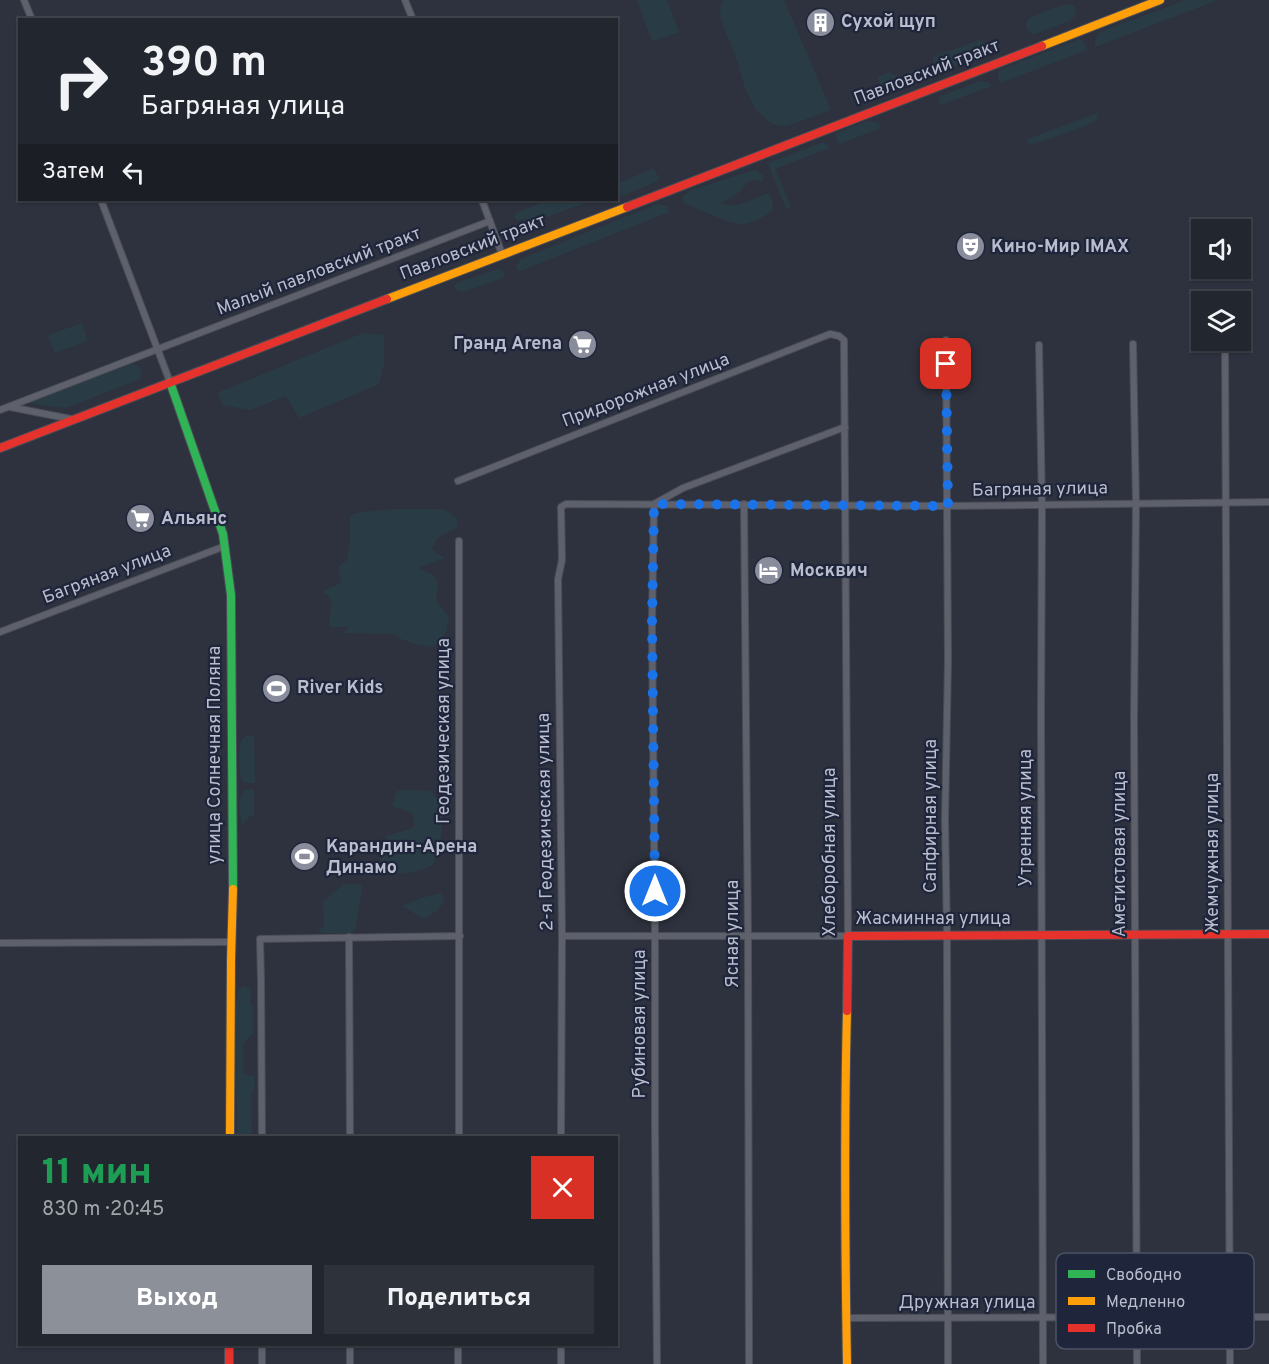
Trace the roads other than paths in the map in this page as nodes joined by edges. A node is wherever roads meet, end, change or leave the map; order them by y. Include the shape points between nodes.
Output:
1 (24, 0) edge
2 (405, 0) edge
3 (1160, 0) edge
4 (31, 18) edge
5 (412, 18) edge
6 (101, 201) edge
7 (482, 201) edge
8 (490, 221) junction
9 (502, 254) junction
10 (844, 340) joint
11 (946, 340) dead end
12 (1133, 344) dead end
13 (1039, 345) dead end
14 (158, 350) junction
15 (1225, 351) edge
16 (170, 382) junction
17 (10, 406) junction
18 (0, 410) edge
19 (72, 419) junction
20 (845, 427) junction
21 (0, 448) edge
22 (458, 481) dead end
23 (1227, 502) junction
24 (1269, 502) edge
25 (654, 504) junction
26 (744, 504) junction
27 (1136, 504) junction
28 (845, 505) junction
29 (948, 506) junction
30 (1042, 506) junction
31 (561, 507) joint
32 (459, 541) dead end
33 (225, 546) junction
34 (0, 632) edge
35 (1041, 934) junction
36 (1136, 934) junction
37 (1228, 934) junction
38 (1269, 934) edge
39 (460, 936) junction
40 (562, 936) junction
41 (656, 936) junction
42 (848, 936) junction
43 (947, 936) junction
44 (349, 937) junction
45 (748, 937) junction
46 (232, 942) junction
47 (0, 943) edge
48 (230, 1136) edge
49 (262, 1136) edge
50 (350, 1136) edge
51 (459, 1136) edge
52 (561, 1136) edge
53 (1137, 1253) edge
54 (1229, 1253) edge
55 (1254, 1317) edge
56 (1269, 1317) edge
57 (846, 1318) junction
58 (949, 1318) junction
59 (1043, 1319) junction
60 (1056, 1319) edge
61 (230, 1346) edge
62 (262, 1346) edge
63 (350, 1346) edge
64 (458, 1346) edge
65 (561, 1346) edge
66 (1230, 1349) edge
67 (229, 1364) edge
68 (262, 1364) edge
69 (350, 1364) edge
70 (458, 1364) edge
71 (561, 1364) edge
72 (657, 1364) edge
73 (749, 1364) edge
74 (847, 1364) edge
75 (948, 1364) edge
76 (1043, 1364) edge
77 (1230, 1364) edge

1 - 4 street
2 - 5 street
3 - 9 street, Павловский тракт
6 - 14 street
7 - 8 street
8 - 9 street
8 - 14 street, Малый павловский тракт
9 - 16 street, Павловский тракт
10 - 20 street, Хлеборобная улица
10 - 22 street, Придорожная улица via 830,334
11 - 29 street, Сапфирная улица
12 - 27 street, Аметистовая улица
13 - 30 street, Утренняя улица
14 - 16 street
14 - 17 street
15 - 23 street, Жемчужная улица
16 - 19 street, Павловский тракт
16 - 33 street, улица Солнечная Поляна
17 - 18 street
17 - 19 street
19 - 21 street, Павловский тракт
20 - 25 street via 683,488
20 - 28 street, Хлеборобная улица
23 - 24 street, Багряная улица
23 - 27 street, Багряная улица
23 - 37 street, Жемчужная улица
25 - 26 street, Багряная улица
25 - 31 street, Багряная улица
25 - 41 street, Рубиновая улица
26 - 28 street, Багряная улица
26 - 45 street, Ясная улица
27 - 30 street, Багряная улица
27 - 36 street, Аметистовая улица
28 - 29 street, Багряная улица
28 - 42 street, Хлеборобная улица
29 - 30 street, Багряная улица
29 - 43 street, Сапфирная улица
30 - 35 street, Утренняя улица
31 - 40 street, 2-я Геодезическая улица via 562,560 558,579
32 - 39 street, Геодезическая улица
33 - 34 street, Багряная улица
33 - 46 street, улица Солнечная Поляна via 231,609
35 - 36 street, Жасминная улица
35 - 43 street, Жасминная улица
35 - 59 street, Утренняя улица
36 - 37 street, Жасминная улица
36 - 53 street, Аметистовая улица
37 - 38 street, Жасминная улица
37 - 54 street, Жемчужная улица
39 - 44 street
39 - 51 street, Геодезическая улица
40 - 41 street, Жасминная улица
40 - 52 street, 2-я Геодезическая улица
41 - 45 street, Жасминная улица
41 - 72 street, Рубиновая улица
42 - 43 street, Жасминная улица
42 - 45 street, Жасминная улица
42 - 57 street, Хлеборобная улица
43 - 58 street, Сапфирная улица
44 - 49 street via 260,939
44 - 50 street
45 - 73 street, Ясная улица
46 - 47 street
46 - 48 street, улица Солнечная Поляна
55 - 56 street, Дружная улица
57 - 58 street, Дружная улица
57 - 74 street, Хлеборобная улица
58 - 59 street, Дружная улица
58 - 75 street, Сапфирная улица
59 - 60 street, Дружная улица
59 - 76 street, Утренняя улица
61 - 67 street
62 - 68 street
63 - 69 street
64 - 70 street
65 - 71 street
66 - 77 street, Жемчужная улица

